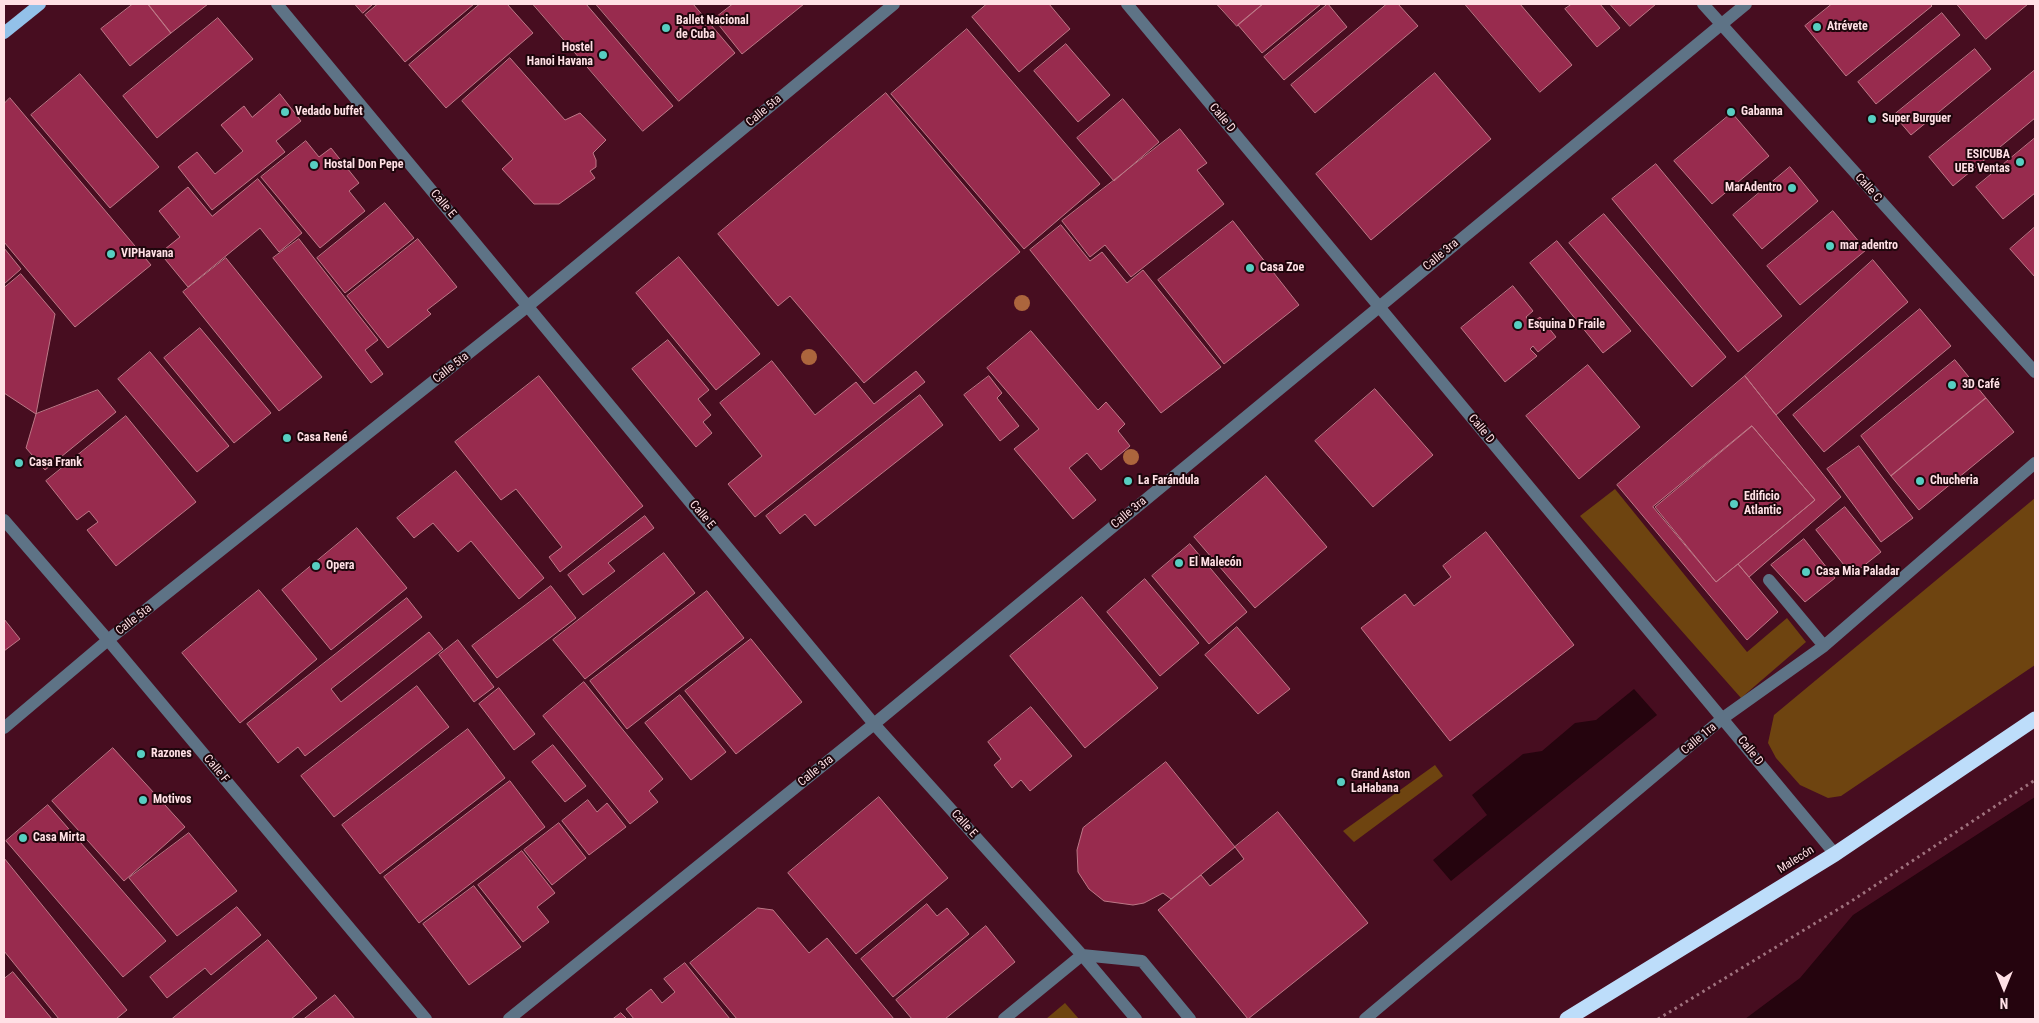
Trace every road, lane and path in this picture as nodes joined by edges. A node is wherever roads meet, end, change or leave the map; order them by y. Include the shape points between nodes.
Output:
1 (40, 4) edge
2 (277, 4) edge
3 (894, 4) edge
4 (1127, 4) edge
5 (1703, 4) edge
6 (1746, 4) edge
7 (1720, 25) junction
8 (4, 33) edge
9 (528, 306) junction
10 (1379, 307) junction
11 (2035, 372) edge
12 (2035, 463) edge
13 (4, 520) edge
14 (1769, 580) dead end
15 (108, 640) junction
16 (1824, 646) junction
17 (1723, 718) junction
18 (2035, 718) edge
19 (874, 724) junction
20 (4, 728) edge
21 (2035, 780) edge
22 (1835, 854) junction
23 (1082, 955) junction
24 (426, 1019) edge
25 (509, 1019) edge
26 (1004, 1019) edge
27 (1136, 1019) edge
28 (1190, 1019) edge
29 (1366, 1019) edge
30 (1568, 1019) edge
31 (1658, 1019) edge

1 - 8 main road
2 - 9 street, Calle E
3 - 9 street, Calle 5ta
4 - 10 street, Calle D
5 - 7 street, Calle C
6 - 7 street, Calle 3ra
7 - 10 street, Calle 3ra
7 - 11 street, Calle C
9 - 15 street, Calle 5ta
9 - 19 street, Calle E
10 - 17 street, Calle D
10 - 19 street, Calle 3ra
12 - 16 street, Calle 1ra
13 - 15 street, Calle F
14 - 16 street
15 - 20 street, Calle 5ta
15 - 24 street, Calle F
16 - 17 street, Calle 1ra
17 - 22 street, Calle D
17 - 29 street, Calle 1ra
18 - 22 highway, Malecón
19 - 23 street, Calle E
19 - 25 street, Calle 3ra
21 - 31 path via 1850,902
22 - 30 highway, Malecón
23 - 26 street
23 - 27 street, Calle E
23 - 28 street via 1142,961

